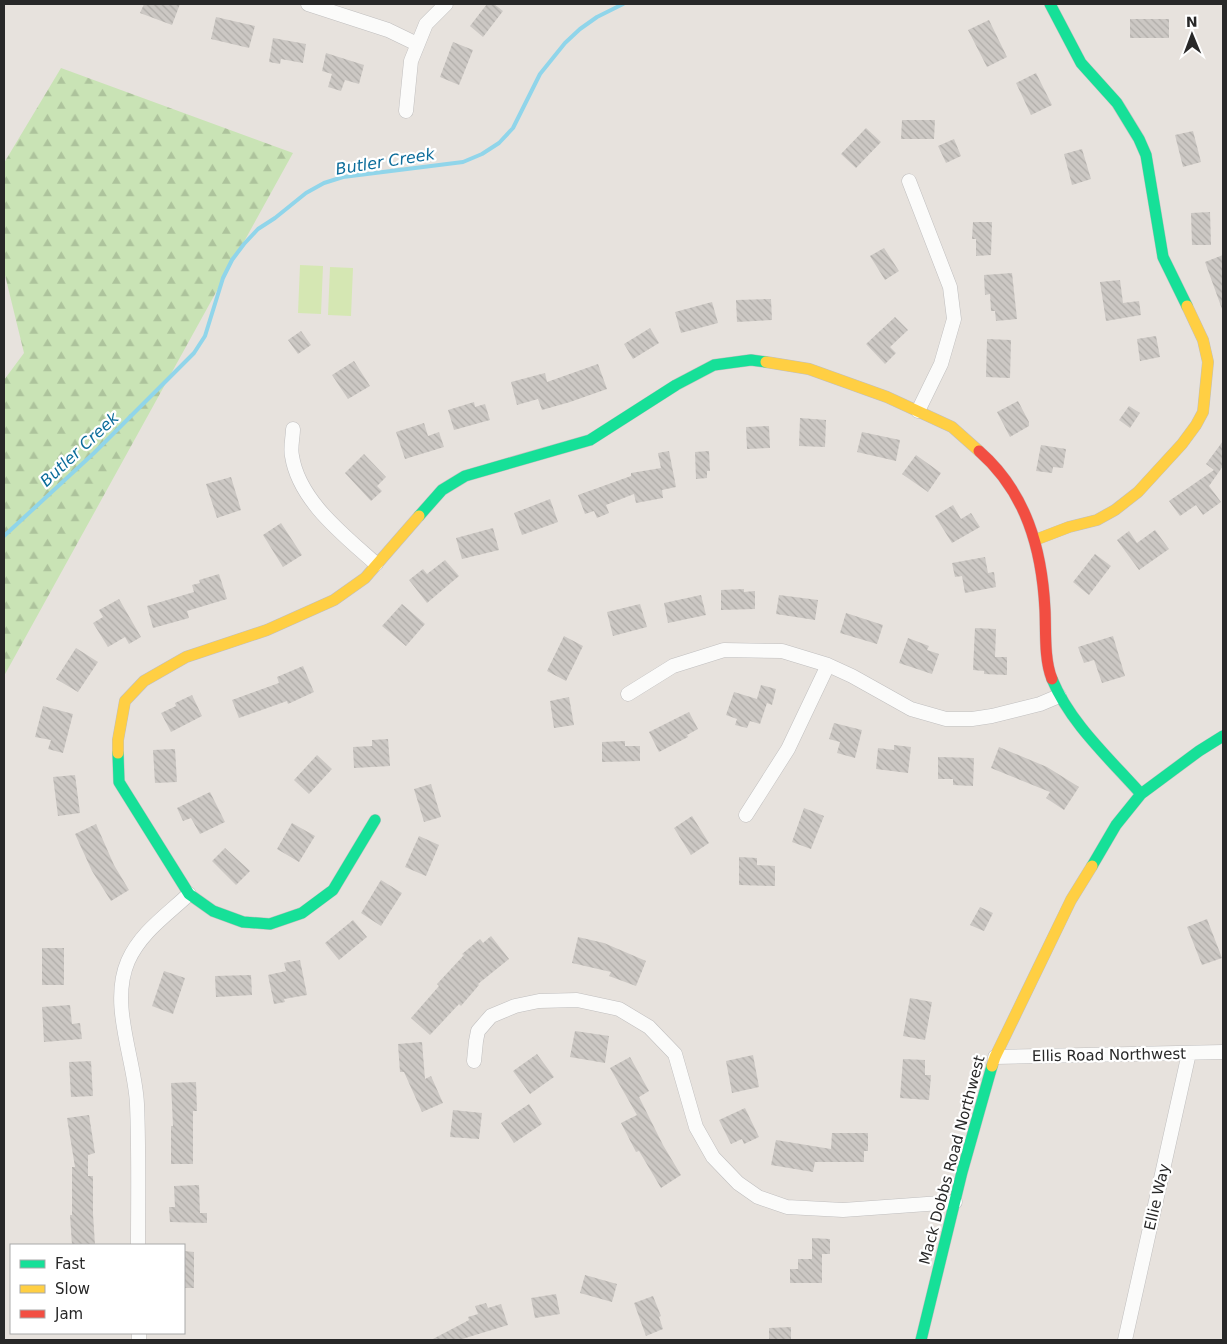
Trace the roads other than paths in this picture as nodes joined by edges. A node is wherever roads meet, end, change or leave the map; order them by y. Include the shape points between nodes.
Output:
1 (308, 4) edge
2 (446, 4) edge
3 (1050, 4) edge
4 (417, 44) junction
5 (406, 111) dead end
6 (909, 182) dead end
7 (918, 411) junction
8 (293, 429) dead end
9 (1035, 540) junction
10 (376, 564) junction
11 (828, 666) junction
12 (628, 694) dead end
13 (1058, 696) junction
14 (1223, 736) edge
15 (1141, 794) junction
16 (746, 815) dead end
17 (375, 820) dead end
18 (189, 894) junction
19 (1223, 1052) edge
20 (1189, 1053) junction
21 (995, 1057) junction
22 (474, 1060) dead end
23 (955, 1202) junction
24 (138, 1244) edge
25 (921, 1340) edge
26 (1125, 1340) edge

1 - 4 street via 388,30
2 - 4 street via 426,24
3 - 9 street via 1077,55 1128,119 1146,155 1163,257 1203,340 1208,374 1203,412 1196,425 1138,492 1096,520
4 - 5 street via 411,61
6 - 7 street via 950,287 954,319 941,364
7 - 9 street via 952,427 995,465 1024,510
7 - 10 street via 809,369 752,360 714,365 676,385 590,440 465,476 442,490
8 - 10 street via 292,455 300,484 333,526
9 - 13 street via 1042,567 1050,674
10 - 18 street via 365,578 334,600 267,630 186,657 144,681 125,701 118,740 119,782
11 - 12 street via 782,651 724,650 673,666
11 - 13 street via 911,709 946,719 992,716
11 - 16 street via 788,749
13 - 15 street
14 - 15 street, Mack Dobbs Road Northwest
15 - 21 street, Mack Dobbs Road Northwest via 1116,826 1071,900
17 - 18 street via 332,890 302,913 270,924 243,922 213,910
18 - 24 street via 158,920 137,945 121,985 122,1011 137,1101
19 - 20 street, Ellis Road Northwest
20 - 21 street, Ellis Road Northwest
20 - 26 street, Ellie Way
21 - 23 street, Mack Dobbs Road Northwest
22 - 23 street via 478,1031 491,1016 516,1006 539,1001 577,1000 619,1009 649,1027 675,1054 696,1127 713,1157 738,1184 758,1197 787,1207 843,1210
23 - 25 street, Mack Dobbs Road Northwest

